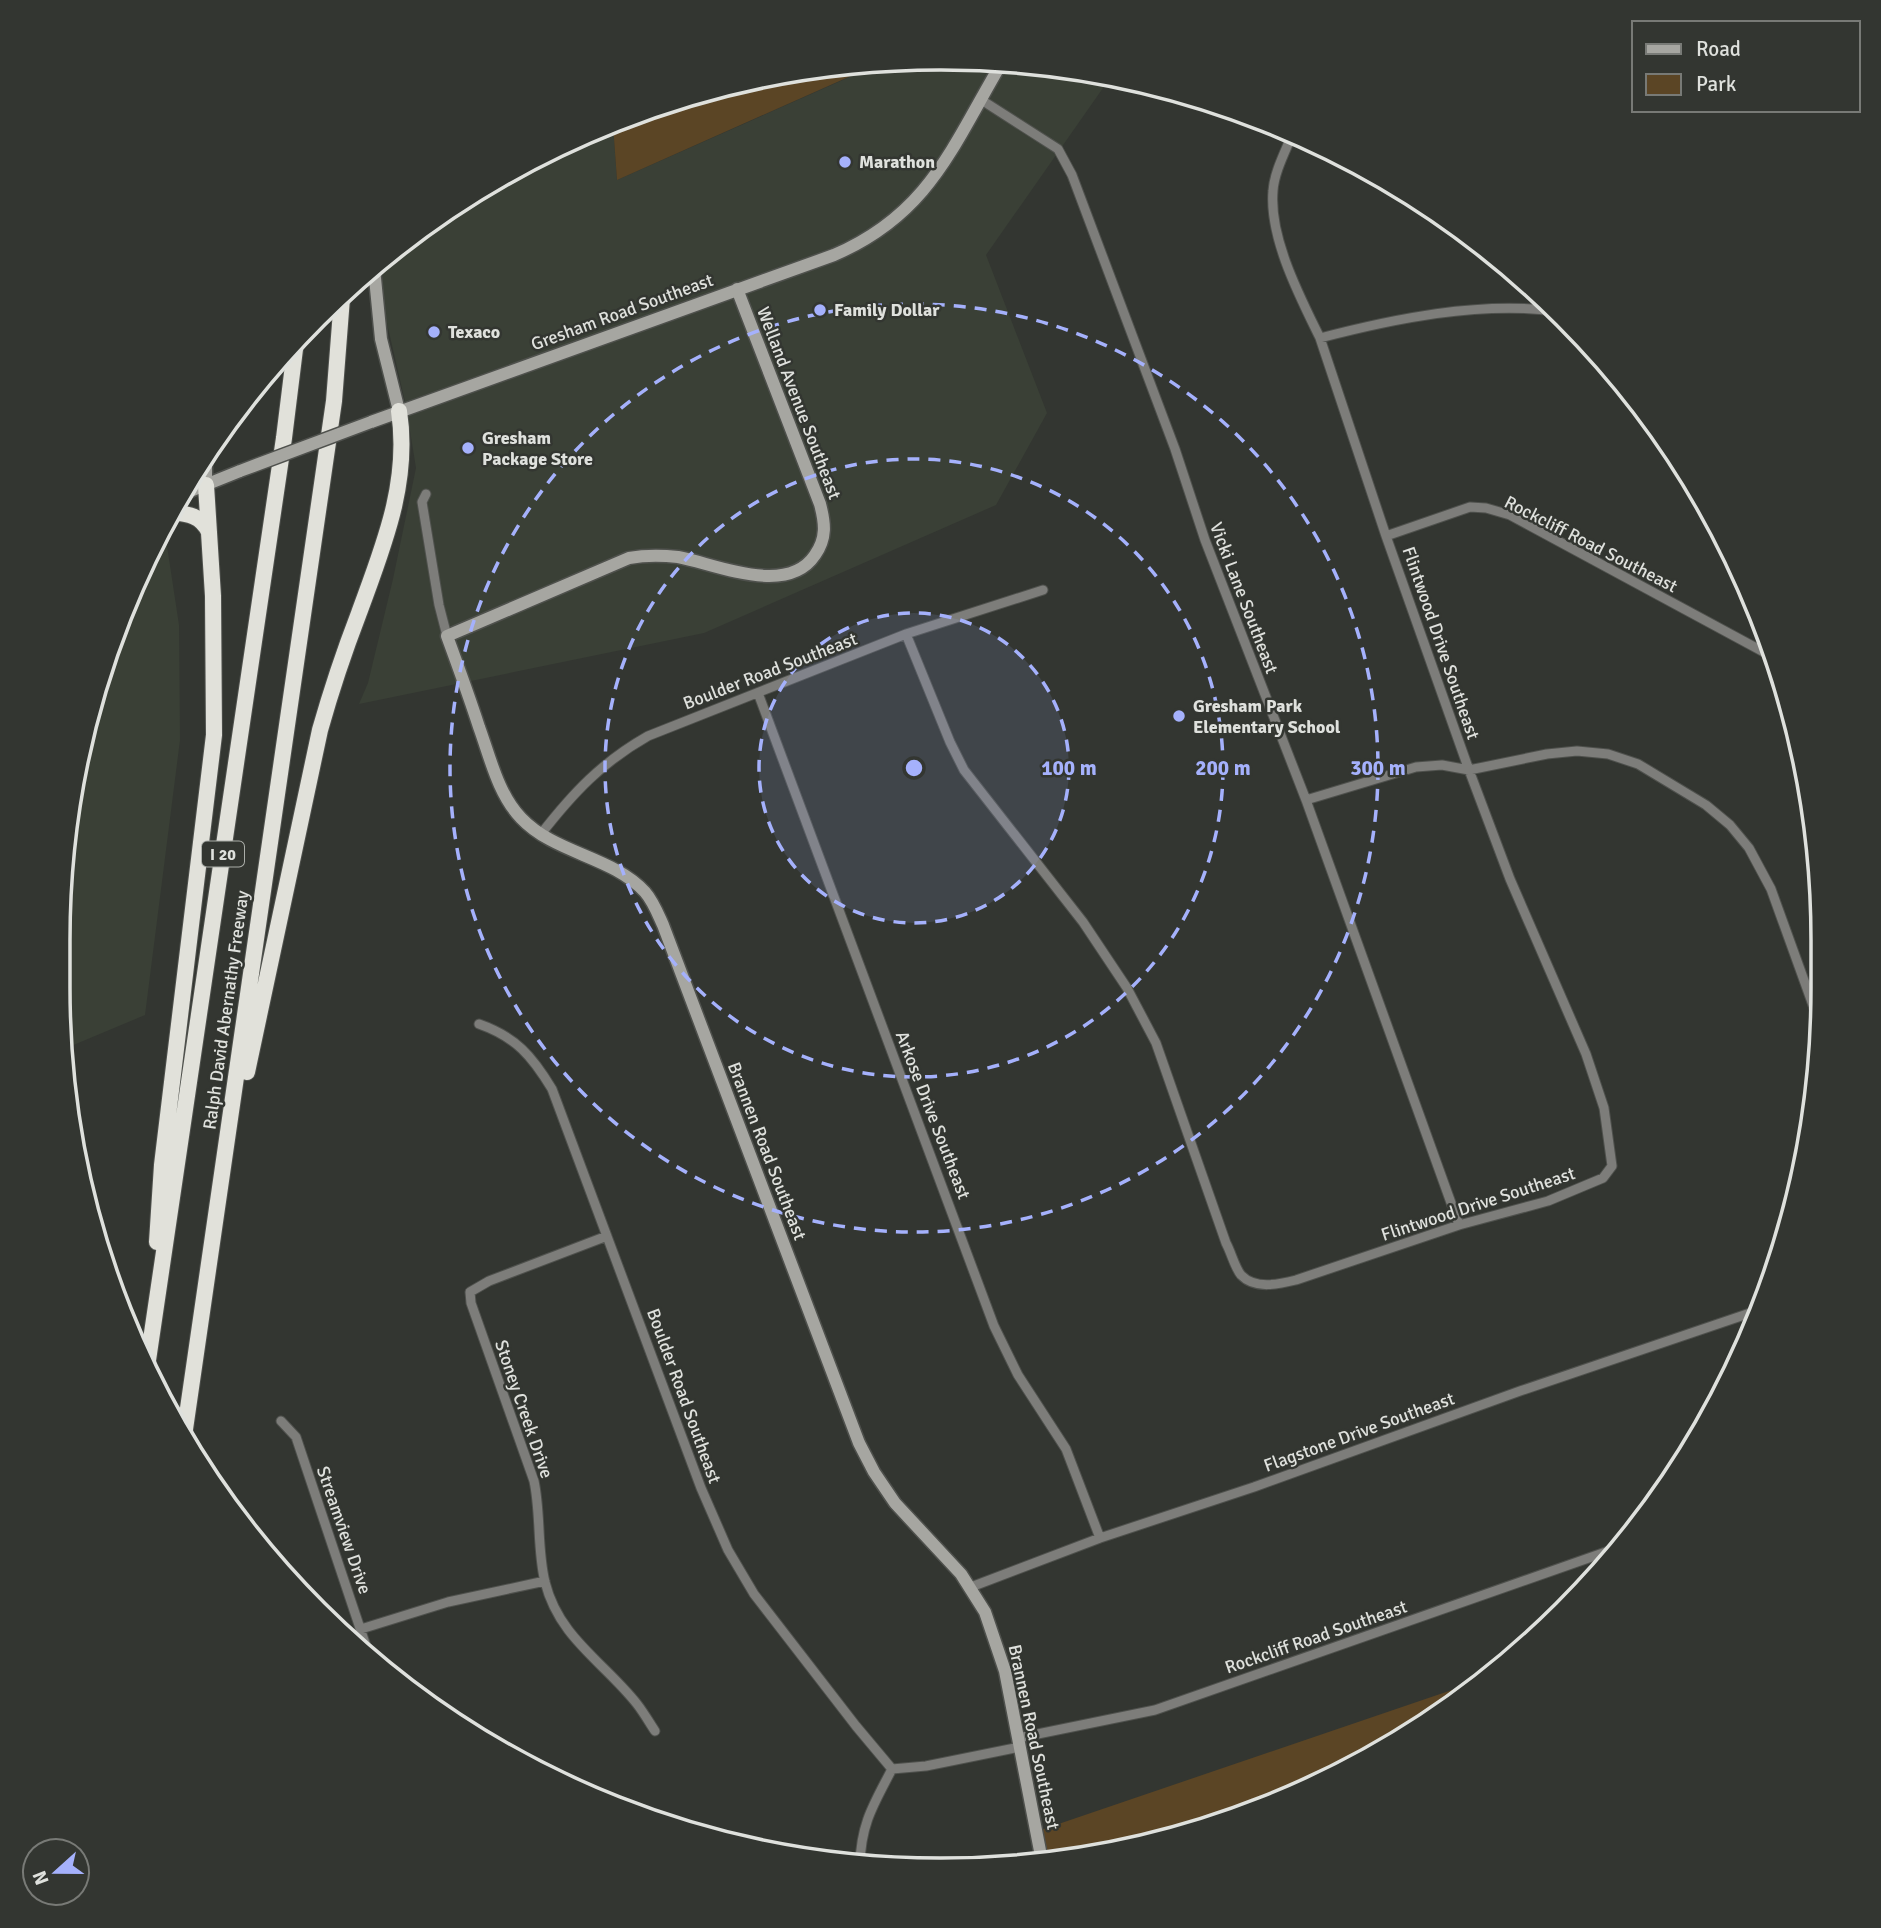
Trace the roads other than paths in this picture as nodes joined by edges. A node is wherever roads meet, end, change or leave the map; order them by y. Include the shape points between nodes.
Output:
1 (996, 72) edge
2 (980, 99) junction
3 (1289, 143) edge
4 (375, 279) edge
5 (737, 289) junction
6 (341, 310) edge
7 (1540, 310) edge
8 (1320, 338) junction
9 (294, 359) edge
10 (399, 411) junction
11 (206, 475) edge
12 (206, 485) junction
13 (197, 488) edge
14 (426, 494) dead end
15 (182, 514) edge
16 (209, 534) junction
17 (1387, 536) junction
18 (1043, 590) dead end
19 (906, 634) junction
20 (447, 636) junction
21 (1761, 651) edge
22 (758, 693) junction
23 (1469, 770) junction
24 (1306, 800) junction
25 (541, 834) junction
26 (1811, 999) edge
27 (479, 1024) dead end
28 (1460, 1225) junction
29 (213, 1236) junction
30 (607, 1236) junction
31 (1748, 1314) edge
32 (150, 1347) junction
33 (150, 1351) edge
34 (186, 1421) edge
35 (281, 1421) dead end
36 (1100, 1538) junction
37 (1600, 1555) edge
38 (545, 1581) junction
39 (971, 1587) junction
40 (360, 1629) junction
41 (363, 1639) edge
42 (655, 1731) dead end
43 (1019, 1742) junction
44 (892, 1769) junction
45 (1040, 1852) edge
46 (860, 1854) edge

1 - 2 street, Gresham Road Southeast
2 - 5 street, Gresham Road Southeast via 943,165 919,197 888,225 834,255
2 - 24 street, Vicki Lane Southeast via 1058,149 1072,176
3 - 8 street, Flintwood Drive Southeast via 1273,188 1273,215 1287,262
4 - 10 street via 382,339
5 - 10 street, Gresham Road Southeast
5 - 20 street, Welland Avenue Southeast via 820,504 826,526 813,559 802,569 780,576 676,557 629,558
6 - 29 highway, Ralph David Abernathy Freeway / I 20 via 334,401
7 - 8 street via 1393,320
8 - 17 street, Flintwood Drive Southeast
9 - 32 highway, Ralph David Abernathy Freeway / I 20
10 - 12 street, Gresham Road Southeast, bridge
10 - 29 highway via 403,454 398,494 320,730
11 - 12 street
12 - 13 street, Gresham Road Southeast
12 - 16 highway
14 - 20 street, Brannen Road Southeast via 422,502
15 - 16 highway via 199,518
16 - 32 highway via 214,735 162,1165
17 - 21 street, Rockcliff Road Southeast via 1470,507 1486,508 1510,516
17 - 23 street, Flintwood Drive Southeast
18 - 19 street, Boulder Road Southeast
19 - 22 street, Boulder Road Southeast
19 - 28 street, Flintwood Drive Southeast via 964,770 1102,949 1150,1029 1242,1276 1260,1284 1286,1283
20 - 25 street, Brannen Road Southeast via 501,785 522,819
22 - 25 street, Boulder Road Southeast via 631,746 580,786
22 - 36 street, Arkose Drive Southeast via 995,1326 1018,1375 1066,1449
23 - 24 street via 1416,767
23 - 26 street via 1547,754 1593,752 1638,764 1706,805 1740,836 1765,875
23 - 28 street, Flintwood Drive Southeast via 1510,879 1586,1054 1604,1108 1612,1166 1603,1178 1548,1201
24 - 28 street, Vicki Lane Southeast
25 - 39 street, Brannen Road Southeast via 629,879 654,906 859,1443 895,1503
27 - 30 street, Boulder Road Southeast via 503,1033 542,1072
29 - 34 highway, Ralph David Abernathy Freeway / I 20
30 - 38 street, Stoney Creek Drive via 466,1290 534,1481
30 - 44 street, Boulder Road Southeast via 728,1550 754,1594
31 - 36 street, Flagstone Drive Southeast
32 - 33 highway, Ralph David Abernathy Freeway / I 20
35 - 40 street, Streamview Drive via 296,1437
36 - 39 street, Flagstone Drive Southeast
37 - 43 street, Rockcliff Road Southeast via 1155,1710
38 - 40 street via 448,1602
38 - 42 street, Stoney Creek Drive via 569,1633 637,1704
39 - 43 street, Brannen Road Southeast via 999,1650
40 - 41 street, Streamview Drive
43 - 44 street, Rockcliff Road Southeast via 926,1766
43 - 45 street, Brannen Road Southeast
44 - 46 street via 864,1824

